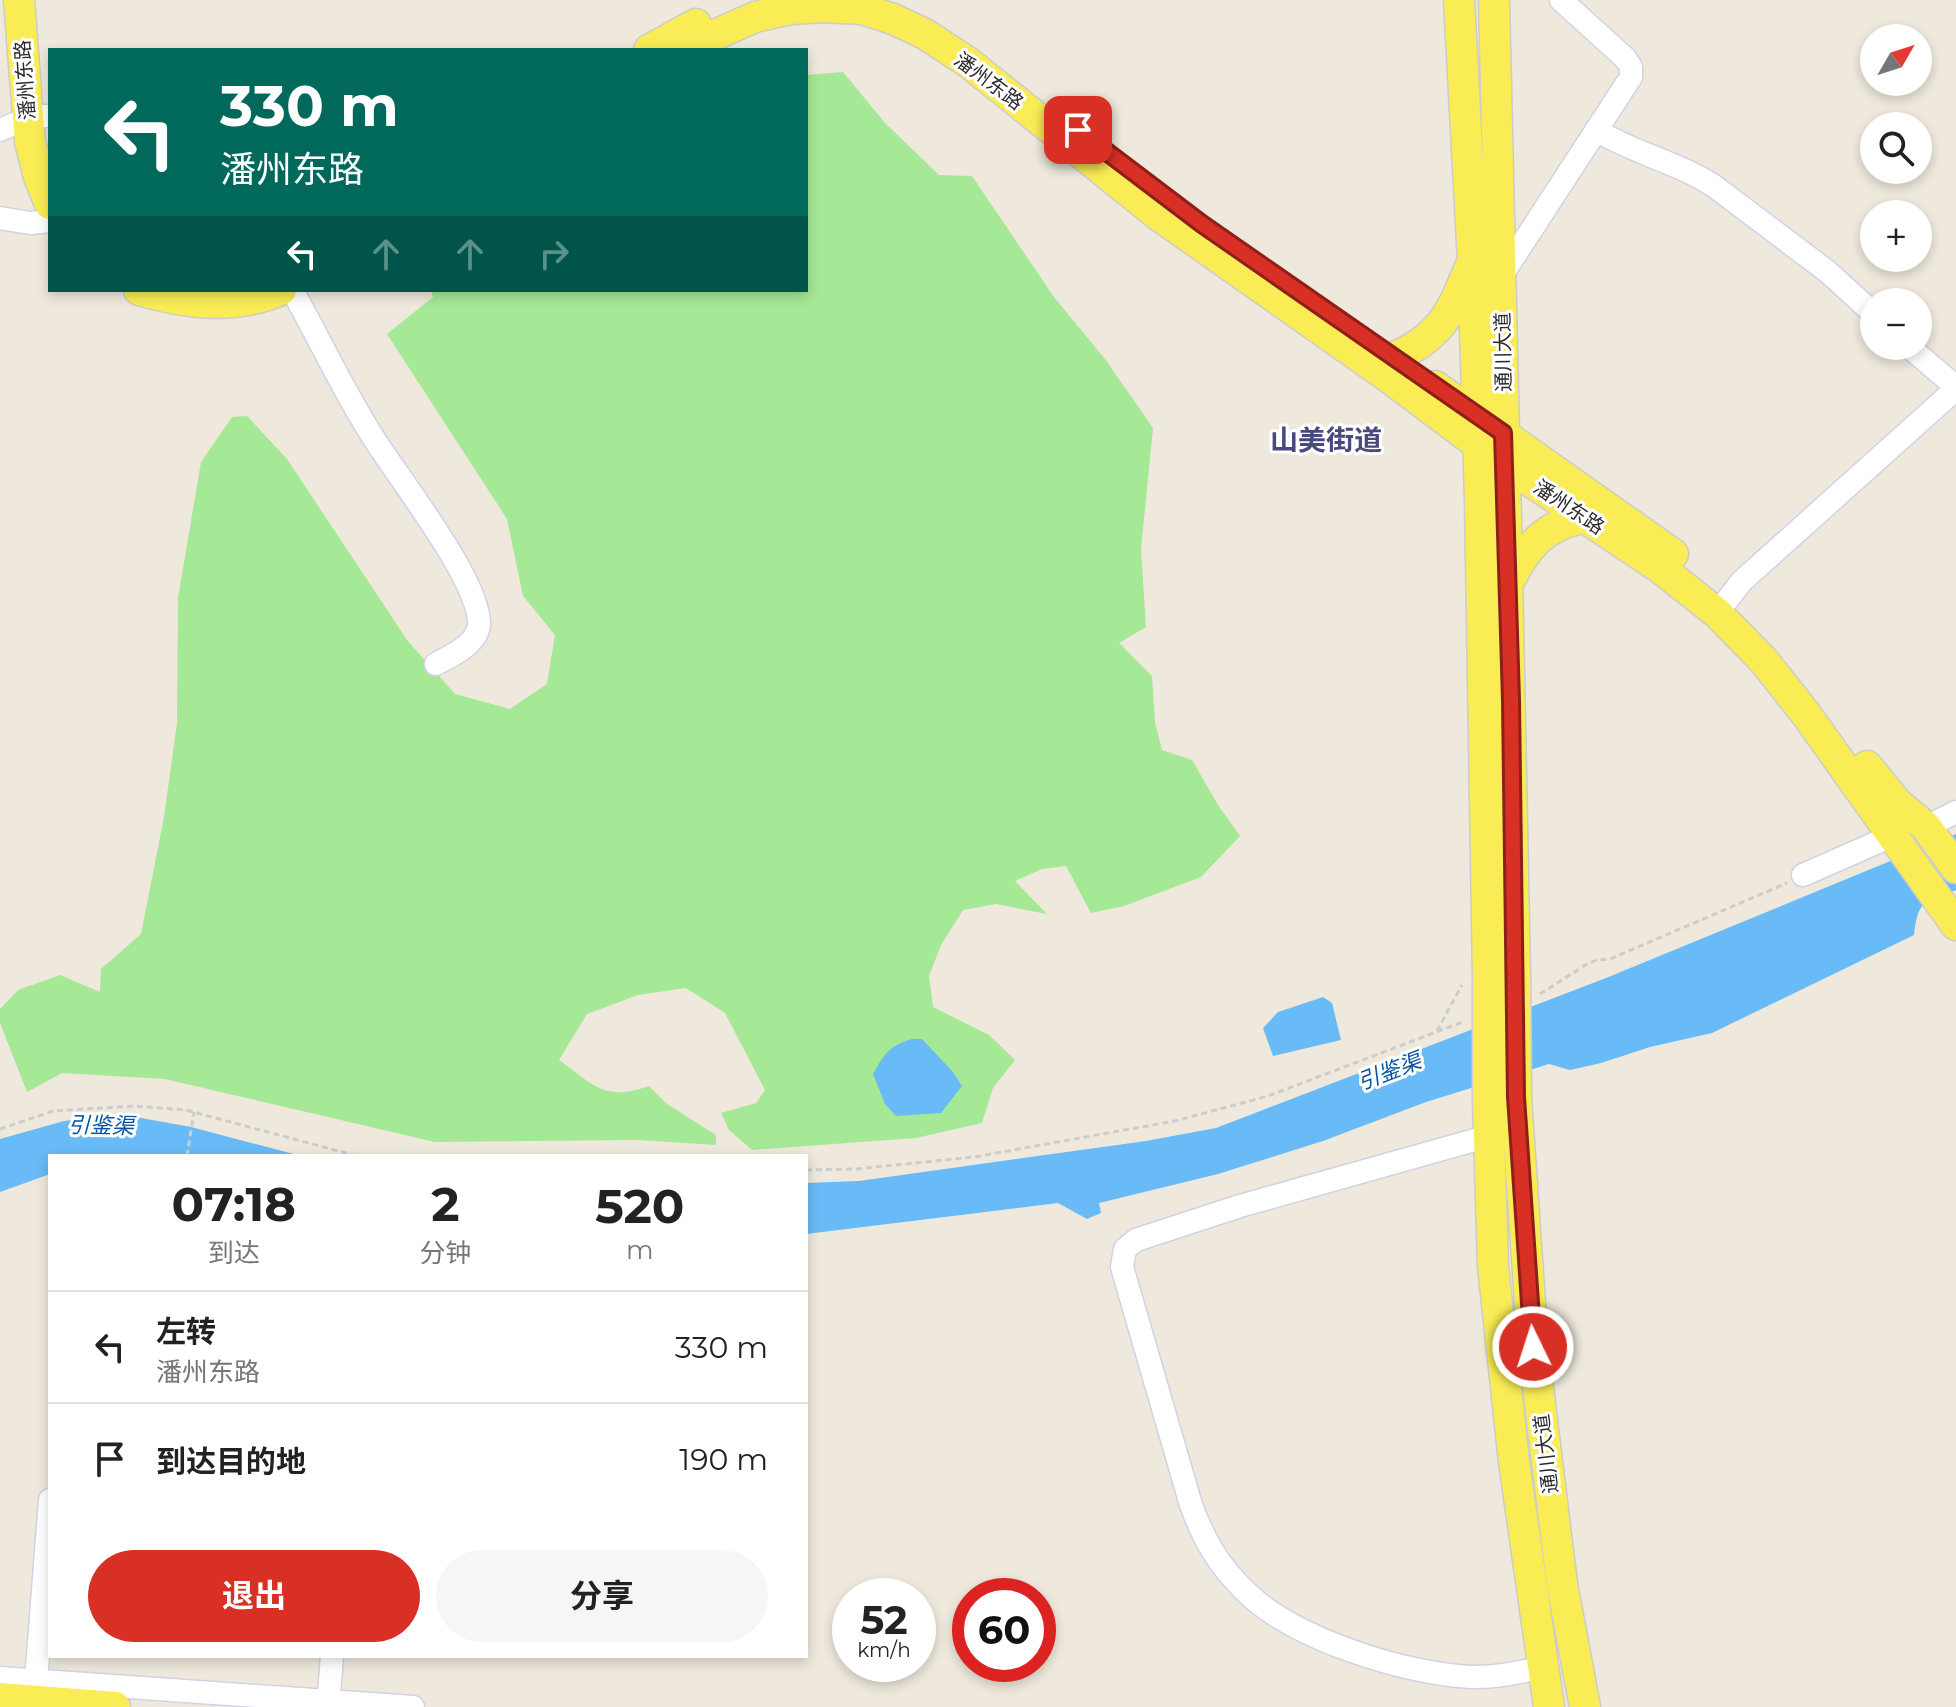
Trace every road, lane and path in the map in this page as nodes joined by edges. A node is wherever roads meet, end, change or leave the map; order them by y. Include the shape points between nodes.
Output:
1 (19, 0) edge
2 (37, 0) edge
3 (753, 0) edge
4 (893, 0) edge
5 (1459, 0) edge
6 (1494, 0) edge
7 (1561, 0) edge
8 (653, 48) edge
9 (685, 48) edge
10 (41, 126) edge
11 (0, 130) edge
12 (1596, 130) junction
13 (48, 199) edge
14 (1484, 212) junction
15 (0, 218) edge
16 (48, 221) edge
17 (1473, 261) junction
18 (1502, 275) junction
19 (146, 292) edge
20 (276, 292) edge
21 (293, 292) edge
22 (1860, 301) edge
23 (1392, 358) junction
24 (1924, 360) edge
25 (1956, 388) edge
26 (1486, 430) junction
27 (1503, 463) junction
28 (1583, 518) junction
29 (1508, 586) junction
30 (1722, 605) junction
31 (436, 664) dead end
32 (1956, 812) edge
33 (1931, 833) junction
34 (1898, 841) junction
35 (1956, 868) edge
36 (1803, 875) joint
37 (1949, 914) edge
38 (1501, 981) junction
39 (1477, 1017) dead end
40 (1437, 1032) junction
41 (1502, 1100) junction
42 (194, 1112) junction
43 (0, 1129) edge
44 (1519, 1133) junction
45 (1489, 1136) junction
46 (187, 1154) edge
47 (350, 1154) edge
48 (808, 1170) edge
49 (48, 1525) edge
50 (332, 1658) edge
51 (1544, 1667) junction
52 (0, 1678) edge
53 (35, 1691) junction
54 (0, 1698) edge
55 (328, 1704) edge
56 (115, 1707) edge
57 (413, 1707) edge
58 (1549, 1707) edge
59 (1585, 1707) edge

1 - 10 main road, 潘州东路
2 - 10 main road, 潘州东路
3 - 8 main road via 710,16
4 - 23 main road, 潘州东路 via 952,32 1202,224
5 - 14 main road, 通川大道
6 - 14 main road, 通川大道
7 - 12 street via 1631,67 1631,77
9 - 26 main road, 潘州东路 via 755,17 791,9 862,9 925,34 969,63 1158,215 1391,379
10 - 11 street
10 - 13 main road, 潘州东路 via 30,142
12 - 18 street
12 - 22 street via 1714,186
14 - 17 main road, 通川大道
14 - 18 main road, 通川大道
15 - 16 street
17 - 23 main road via 1438,329
17 - 26 main road, 通川大道
18 - 26 main road, 通川大道
19 - 20 main road via 208,303 238,303
21 - 31 street via 372,435 460,569 475,605 477,631 458,652
23 - 26 main road, 潘州东路
24 - 25 street
25 - 30 street
26 - 27 main road, 潘州东路
26 - 30 main road, 潘州东路 via 1640,529
26 - 38 main road, 通川大道
27 - 28 main road, 潘州东路
27 - 29 main road, 通川大道
28 - 29 main road via 1568,520 1533,541
28 - 30 main road, 潘州东路
29 - 38 main road, 通川大道
30 - 33 main road, 潘州东路 via 1757,625 1881,786
30 - 34 main road, 潘州东路
32 - 33 street
33 - 35 main road, 潘州东路
34 - 36 street
34 - 37 main road, 潘州东路
36 - 38 path via 1610,959 1597,960 1548,991
38 - 40 path
38 - 41 main road, 通川大道, bridge
39 - 40 path
40 - 48 path via 1268,1096 1175,1121 974,1157
41 - 44 main road, 通川大道
41 - 45 main road, 通川大道
42 - 43 path via 133,1106 53,1111
42 - 46 path
42 - 47 path
44 - 45 street
44 - 59 main road, 通川大道 via 1533,1347 1562,1584
45 - 51 main road, 通川大道 via 1493,1266
45 - 51 street via 1136,1240 1125,1249 1122,1267 1191,1505 1205,1541 1247,1594 1338,1646 1390,1663 1473,1677
49 - 53 street
50 - 55 street
51 - 58 main road, 通川大道
52 - 53 street
53 - 54 main road
53 - 55 street
53 - 56 main road
55 - 57 street

